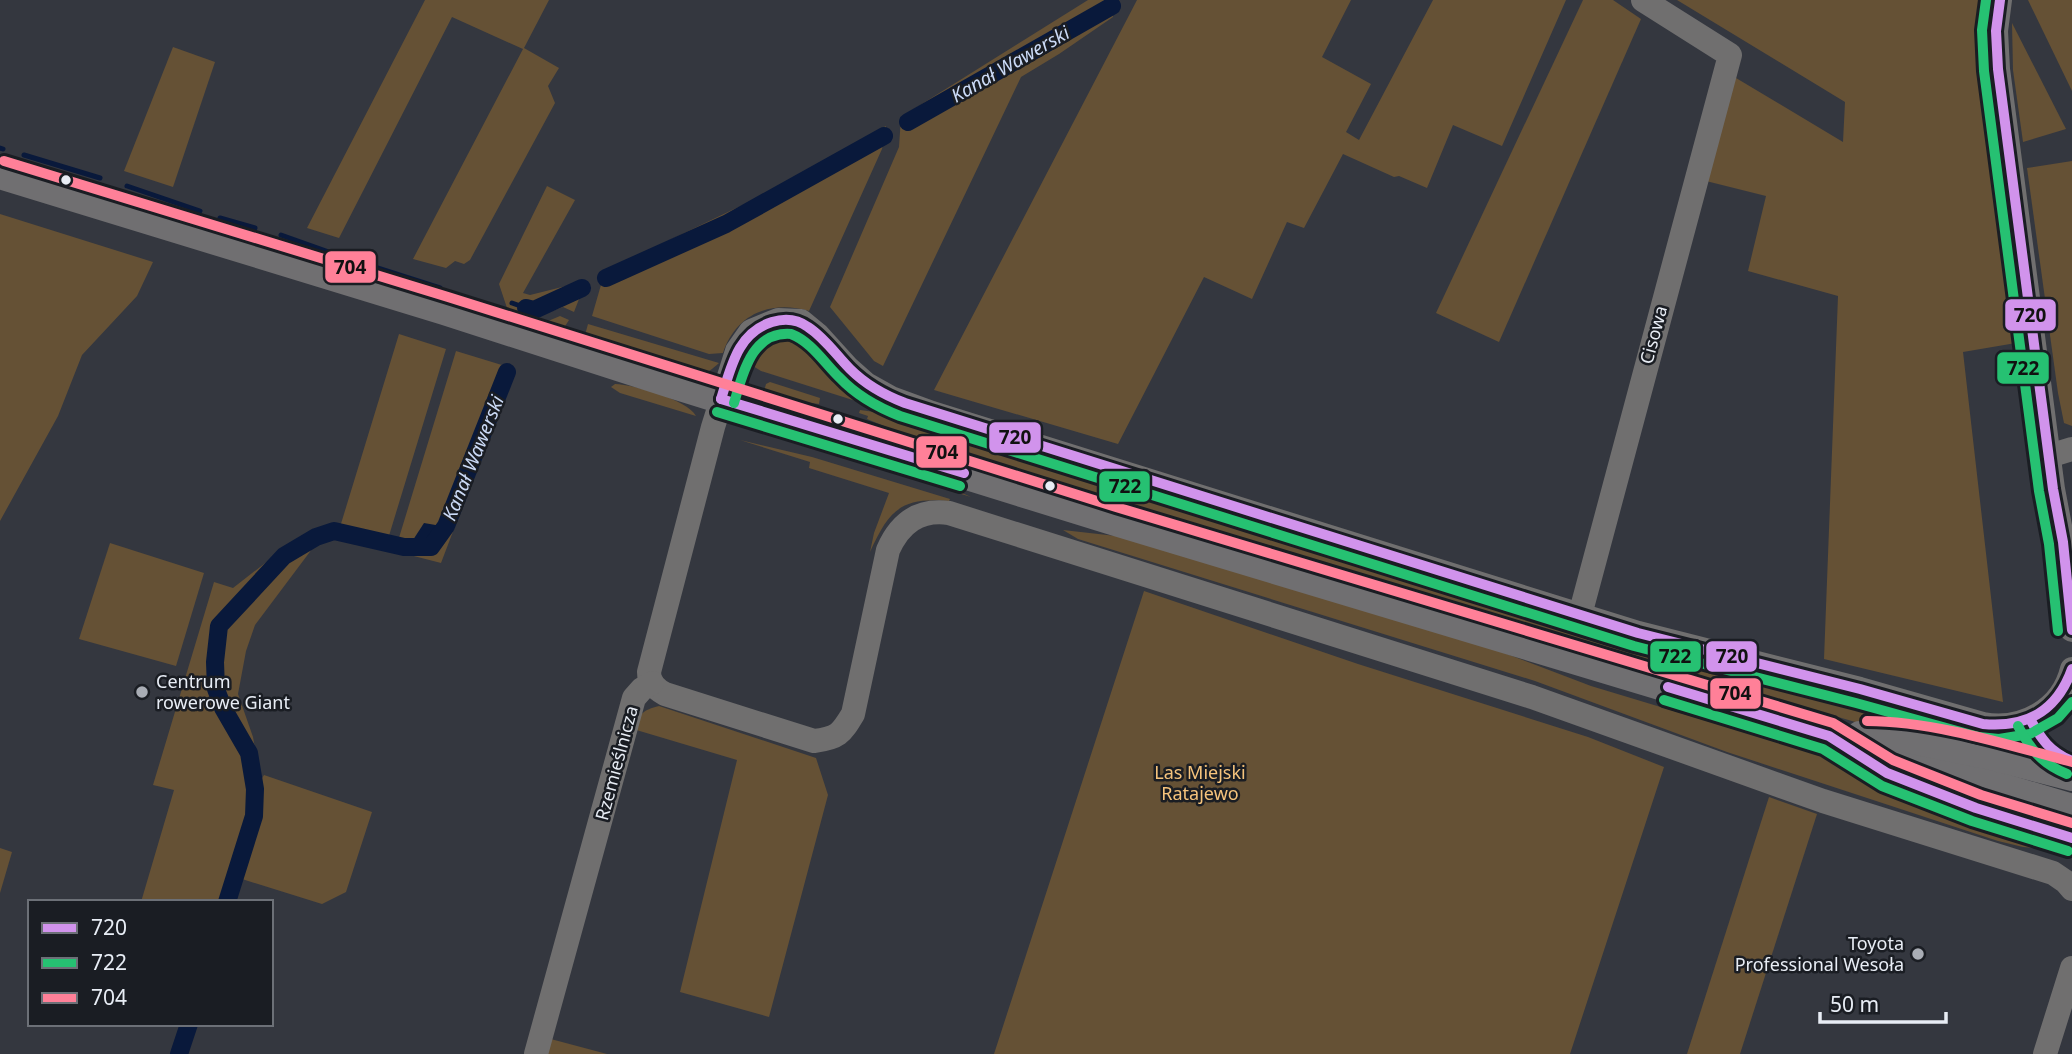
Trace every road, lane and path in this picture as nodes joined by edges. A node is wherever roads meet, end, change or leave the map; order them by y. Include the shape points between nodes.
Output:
1 (1643, 0) edge
2 (2000, 0) edge
3 (0, 174) edge
4 (721, 399) junction
5 (2061, 452) edge
6 (1580, 615) junction
7 (2072, 630) edge
8 (2072, 669) edge
9 (652, 683) junction
10 (1829, 736) junction
11 (2072, 776) edge
12 (2072, 809) edge
13 (2072, 838) edge
14 (2072, 889) edge
15 (2072, 968) edge
16 (536, 1054) edge
17 (2045, 1054) edge

1 - 6 street, Cisowa via 1730,55
2 - 5 street via 1998,69
3 - 4 main road
4 - 6 street via 737,351 751,331 778,320 801,321 866,384 891,398
4 - 9 street via 657,633 649,672
4 - 10 main road
5 - 7 street via 2063,542
6 - 8 street via 2001,727 2030,719 2053,704
9 - 14 street via 665,694 814,741 842,733 853,714 894,537 919,516 949,513 1532,698 1824,801 2053,873
9 - 16 street, Rzemieślnicza via 634,698
10 - 11 main road via 1894,735
10 - 12 main road
10 - 13 main road via 1887,773 1976,808
15 - 17 street

